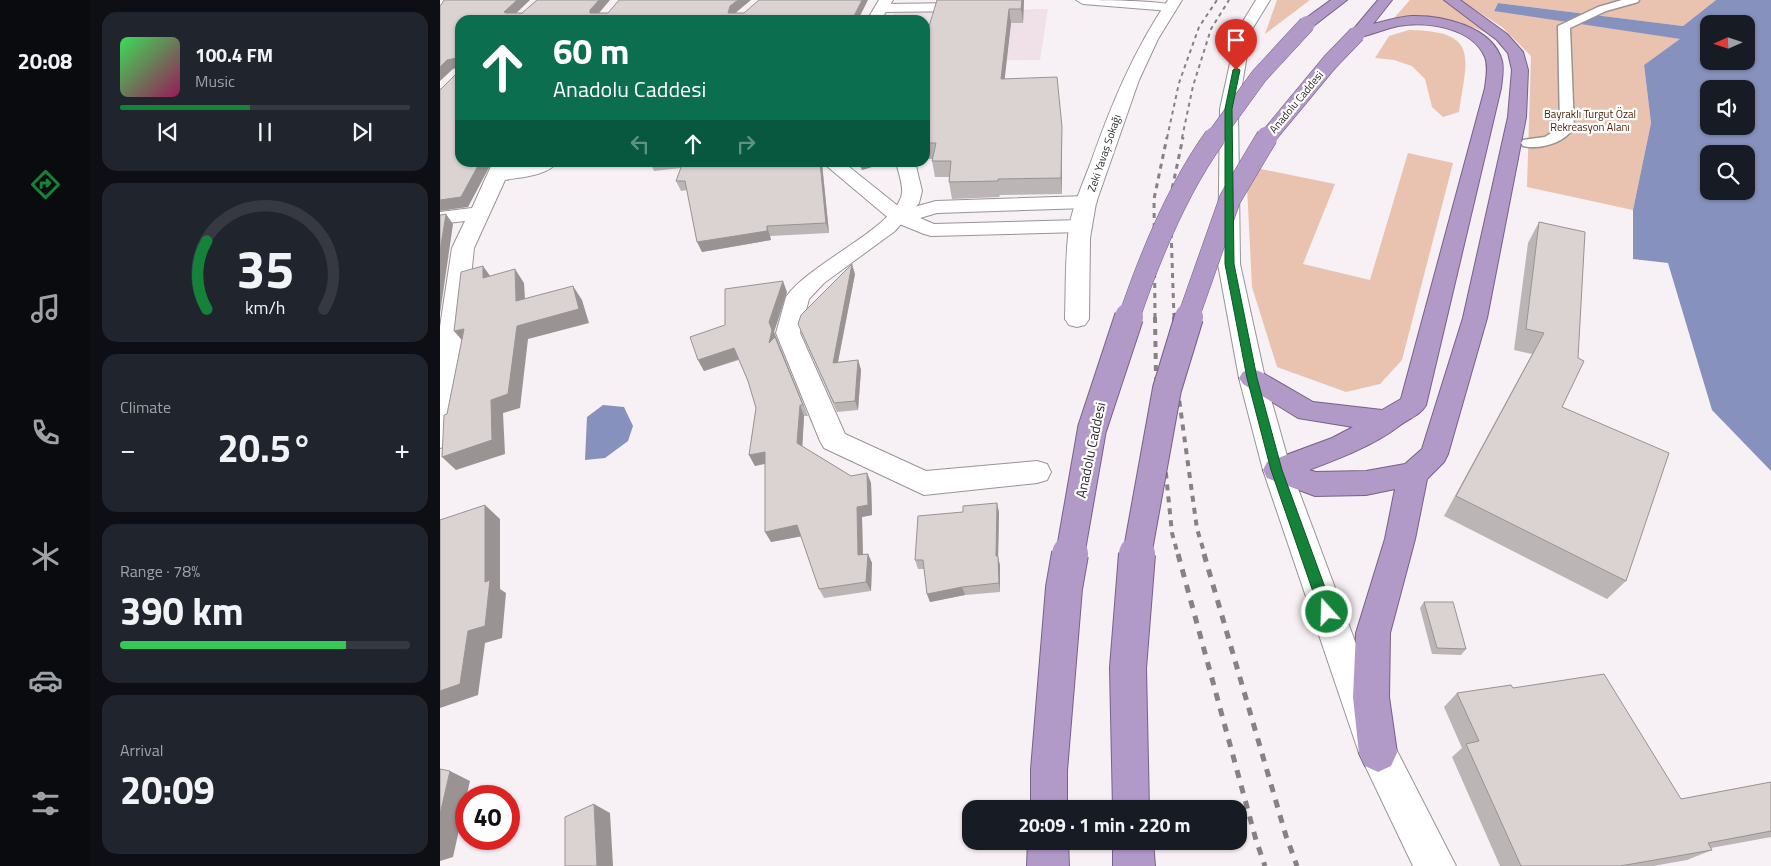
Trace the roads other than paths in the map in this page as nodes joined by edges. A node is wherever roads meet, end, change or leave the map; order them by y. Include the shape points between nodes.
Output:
1 (974, 0) edge
2 (1083, 0) edge
3 (1263, 0) edge
4 (1333, 0) edge
5 (1340, 0) edge
6 (1385, 0) edge
7 (1451, 0) edge
8 (1634, 0) edge
9 (1173, 3) edge
10 (884, 4) edge
11 (877, 15) edge
12 (1308, 24) junction
13 (1357, 34) junction
14 (1528, 143) dead end
15 (537, 167) edge
16 (837, 167) edge
17 (906, 167) edge
18 (500, 169) edge
19 (1087, 202) junction
20 (479, 213) junction
21 (900, 217) junction
22 (440, 218) edge
23 (1080, 226) junction
24 (1077, 319) dead end
25 (446, 320) edge
26 (1252, 378) junction
27 (1388, 421) junction
28 (440, 438) edge
29 (1276, 470) junction
30 (1037, 472) dead end
31 (1413, 474) junction
32 (1378, 753) junction
33 (1049, 800) edge
34 (1131, 800) edge
35 (1048, 850) edge
36 (1133, 850) edge
37 (1048, 866) edge
38 (1134, 866) edge
39 (1435, 866) edge

1 - 10 street via 968,7
2 - 9 street
3 - 26 street via 1244,31 1229,109 1229,264
4 - 12 highway
5 - 12 highway
6 - 13 highway, Anadolu Caddesi
7 - 31 highway via 1502,37 1515,52 1520,70 1517,117 1475,318 1434,454
8 - 14 street via 1602,9 1564,26 1568,128 1556,139
9 - 19 street, Zeki Yavaş Sokağı via 1133,72
10 - 11 street
12 - 33 highway, Anadolu Caddesi, bridge via 1259,76 1207,148 1165,229 1113,362 1092,429 1064,588
13 - 27 highway via 1399,22 1449,25 1479,38 1487,46 1495,68 1494,88 1413,406
13 - 34 highway, Anadolu Caddesi, bridge via 1270,134 1230,199 1197,290 1167,389 1137,554 1128,668
15 - 18 street
16 - 21 street
17 - 21 street via 912,190 910,203
18 - 20 street
19 - 21 street via 936,206
19 - 23 street, Zeki Yavaş Sokağı
20 - 22 street
20 - 25 street via 463,248
21 - 23 street via 931,230
21 - 30 street via 816,278 798,297 788,333 834,440 924,483
23 - 24 street, Zeki Yavaş Sokağı
25 - 28 street
26 - 27 highway via 1307,411
26 - 29 street
27 - 29 highway via 1342,446
29 - 31 highway via 1315,484 1366,483
29 - 32 street
31 - 32 highway via 1400,539 1373,633 1371,697
32 - 39 street
35 - 37 highway
36 - 38 highway

